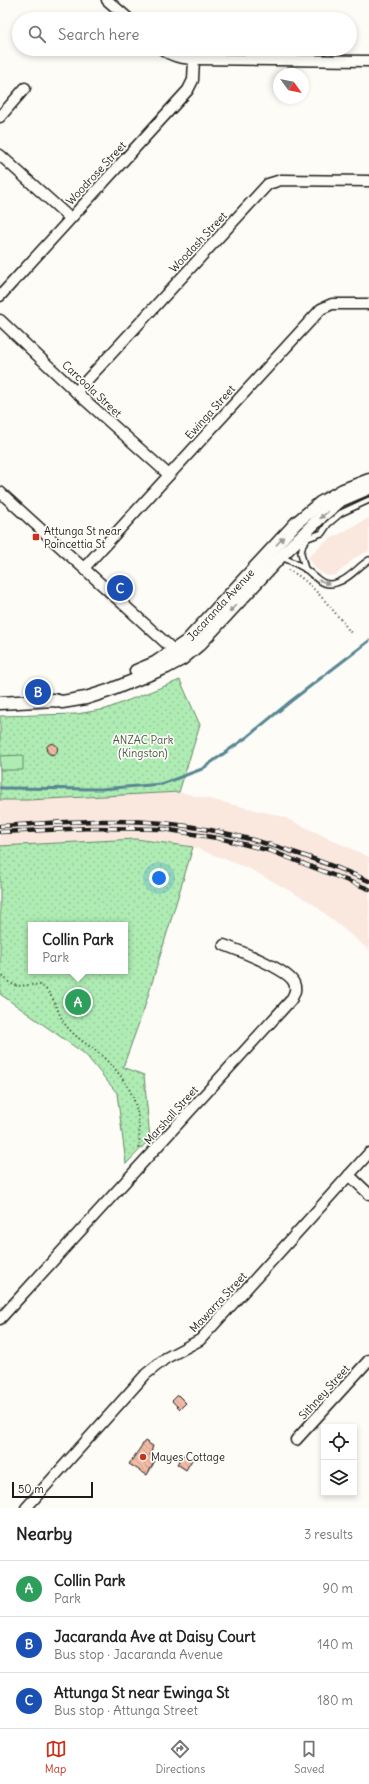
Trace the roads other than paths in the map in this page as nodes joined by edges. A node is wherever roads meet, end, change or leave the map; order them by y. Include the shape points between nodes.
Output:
1 (107, 0) edge
2 (121, 12) edge
3 (174, 56) edge
4 (194, 59) junction
5 (369, 61) edge
6 (26, 88) dead end
7 (0, 116) edge
8 (0, 154) edge
9 (369, 181) edge
10 (70, 218) junction
11 (0, 296) edge
12 (369, 304) edge
13 (0, 320) edge
14 (76, 392) junction
15 (169, 475) junction
16 (369, 480) edge
17 (369, 488) edge
18 (0, 492) edge
19 (369, 500) edge
20 (305, 536) junction
21 (280, 557) junction
22 (369, 560) edge
23 (84, 568) junction
24 (305, 569) junction
25 (234, 590) junction
26 (179, 655) junction
27 (0, 703) edge
28 (224, 945) dead end
29 (369, 1153) edge
30 (349, 1175) junction
31 (369, 1194) edge
32 (0, 1319) edge
33 (369, 1360) edge
34 (296, 1440) dead end
35 (26, 1508) edge

1 - 2 street
3 - 4 street
4 - 5 street
4 - 10 street, Woodrose Street via 193,80 188,90
6 - 7 street
8 - 10 street
9 - 14 street, Woodash Street via 281,180 268,184
10 - 11 street, Woodrose Street
12 - 15 street, Ewinga Street via 332,304 321,309
13 - 14 street, Carcoola Street
14 - 15 street, Carcoola Street
15 - 23 street, Ewinga Street
25 -> 16 street, Jacaranda Avenue via 296,523 320,503
17 -> 20 street, Jacaranda Avenue via 341,500 324,514
18 - 23 street
19 - 20 lane via 341,513 322,533
20 - 21 street, Jacaranda Avenue
20 - 24 lane via 301,553
21 - 24 lane
21 - 25 lane via 266,563 250,582
21 -> 26 street, Jacaranda Avenue via 200,644
24 -> 22 lane via 322,582 332,584 343,580
23 - 26 street
25 - 26 street, Jacaranda Avenue
26 - 27 street, Jacaranda Avenue via 166,667 108,691 80,699 62,702 54,700
28 - 32 street, Marshall Street via 248,954 287,975 294,981 296,991 291,1000
29 - 30 street, Mawarra Street
30 - 31 street
30 - 35 street, Mawarra Street via 200,1340 166,1358 146,1374
33 - 34 street, Sithney Street

